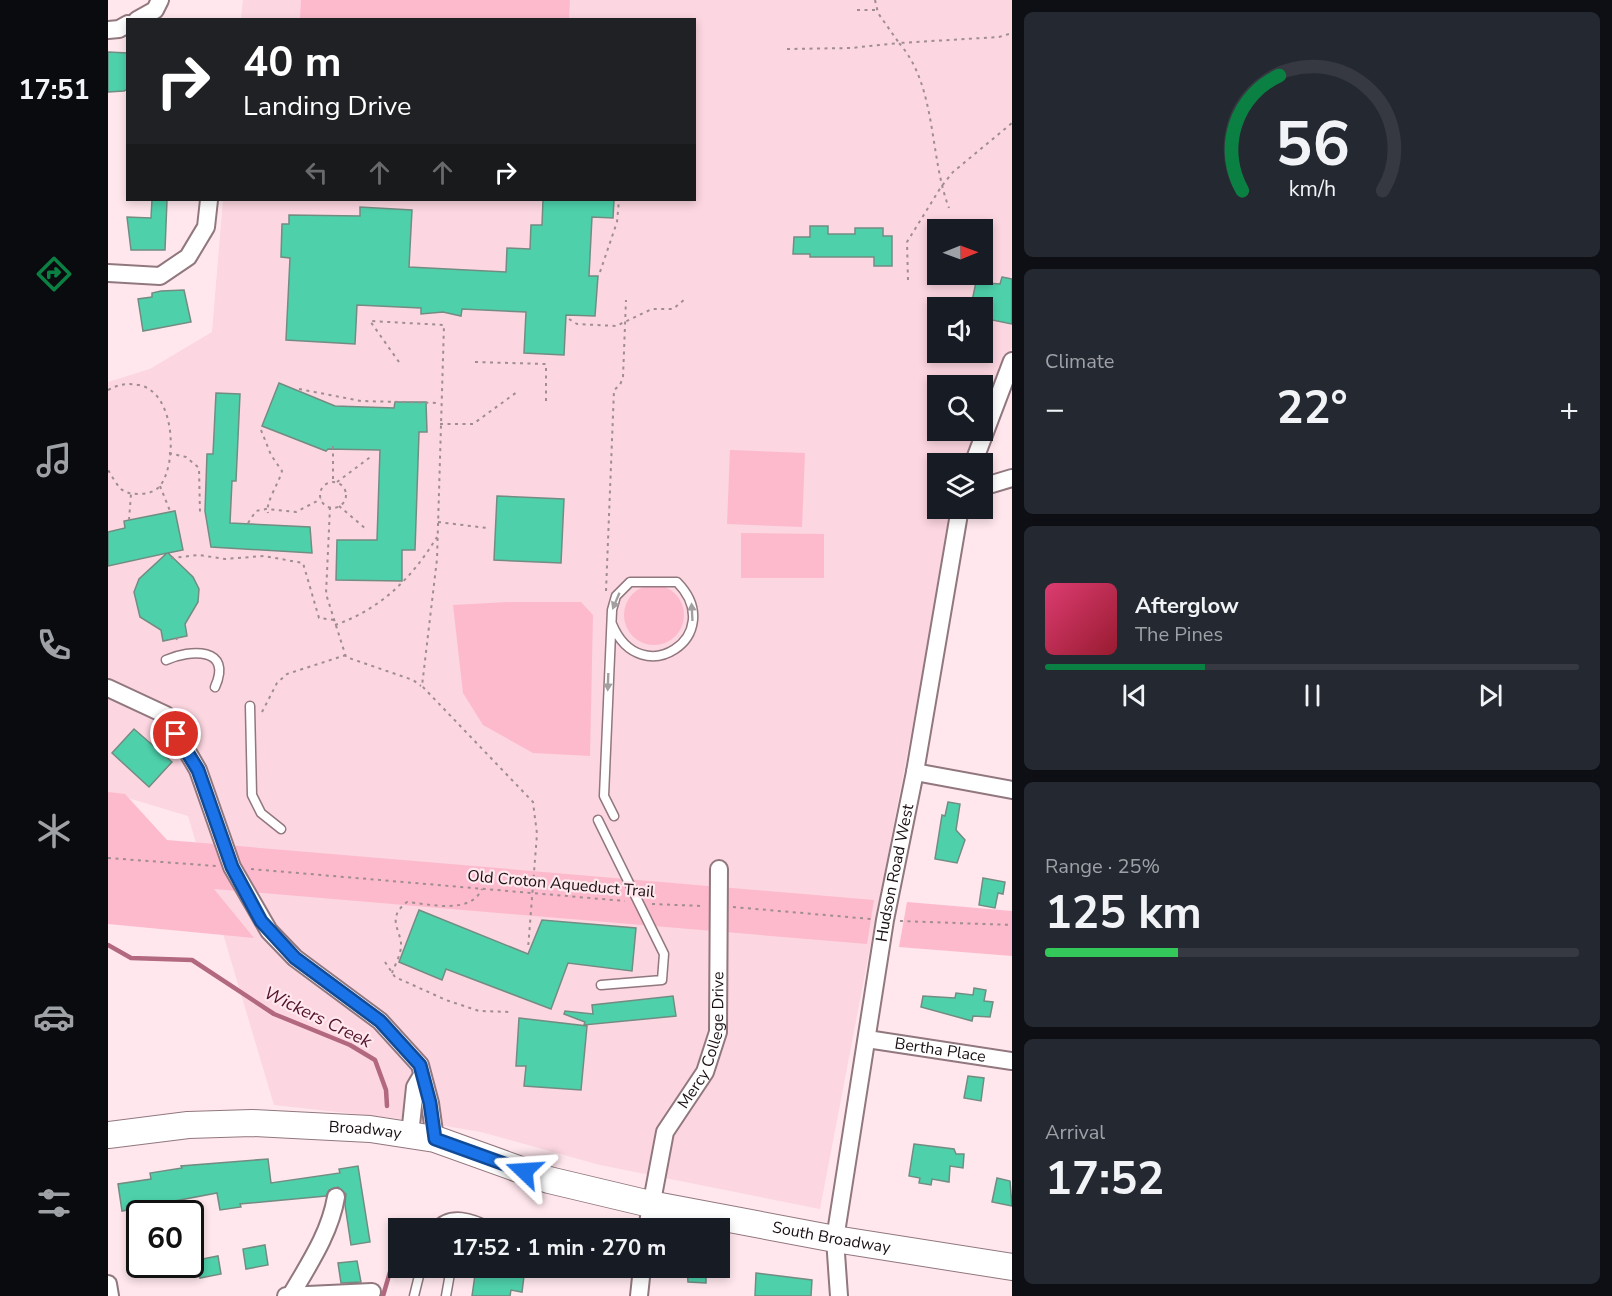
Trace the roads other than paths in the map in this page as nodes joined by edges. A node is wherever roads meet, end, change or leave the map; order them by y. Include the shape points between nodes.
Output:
1 (159, 10) edge
2 (141, 18) edge
3 (126, 25) edge
4 (108, 30) edge
5 (209, 201) edge
6 (108, 273) edge
7 (1012, 361) edge
8 (977, 453) edge
9 (1012, 478) edge
10 (993, 484) edge
11 (958, 519) edge
12 (612, 624) junction
13 (166, 660) dead end
14 (215, 687) dead end
15 (108, 688) edge
16 (249, 706) dead end
17 (915, 772) junction
18 (1012, 789) edge
19 (614, 816) dead end
20 (598, 820) dead end
21 (281, 829) dead end
22 (719, 869) dead end
23 (601, 985) dead end
24 (867, 1039) junction
25 (1012, 1061) edge
26 (422, 1075) junction
27 (108, 1135) edge
28 (422, 1137) junction
29 (336, 1197) dead end
30 (649, 1216) edge
31 (446, 1218) edge
32 (466, 1218) edge
33 (835, 1239) junction
34 (1012, 1268) edge
35 (418, 1278) edge
36 (449, 1278) edge
37 (641, 1278) edge
38 (108, 1284) edge
39 (372, 1292) dead end
40 (289, 1295) edge
41 (110, 1296) edge
42 (414, 1296) edge
43 (446, 1296) edge
44 (639, 1296) edge
45 (839, 1296) edge

1 - 2 street
3 - 4 street
5 - 6 street via 207,227 188,257 160,276
7 - 8 street
9 - 10 street
11 - 17 street, Hudson Road West
12 -> 12 lane via 618,638 638,654 664,655 676,650 688,635 694,617 693,604 678,582 630,582 616,596
12 -> 19 lane via 604,796
13 - 14 lane via 202,651 211,655 219,679
15 - 26 street via 165,716 198,770 232,867 269,931 295,958 380,1021 420,1065
16 - 21 lane via 252,795 261,813
17 - 18 street
17 - 24 street, Hudson Road West via 885,920
20 - 23 lane via 664,954 662,980
22 - 30 street, Mercy College Drive via 718,1032 705,1072 665,1132
24 - 25 street, Bertha Place
24 - 33 street, Hudson Road West
26 - 28 street
26 - 28 street via 415,1087
27 - 28 main road, Broadway via 188,1125 266,1122 330,1125
28 - 30 main road, Broadway
29 - 40 street via 324,1236
30 - 33 main road, South Broadway
31 - 32 lane
33 - 34 main road, South Broadway
33 - 45 street, Hudson Road West
35 - 42 lane
36 - 43 lane
37 - 44 street
38 - 41 street
39 - 40 street

